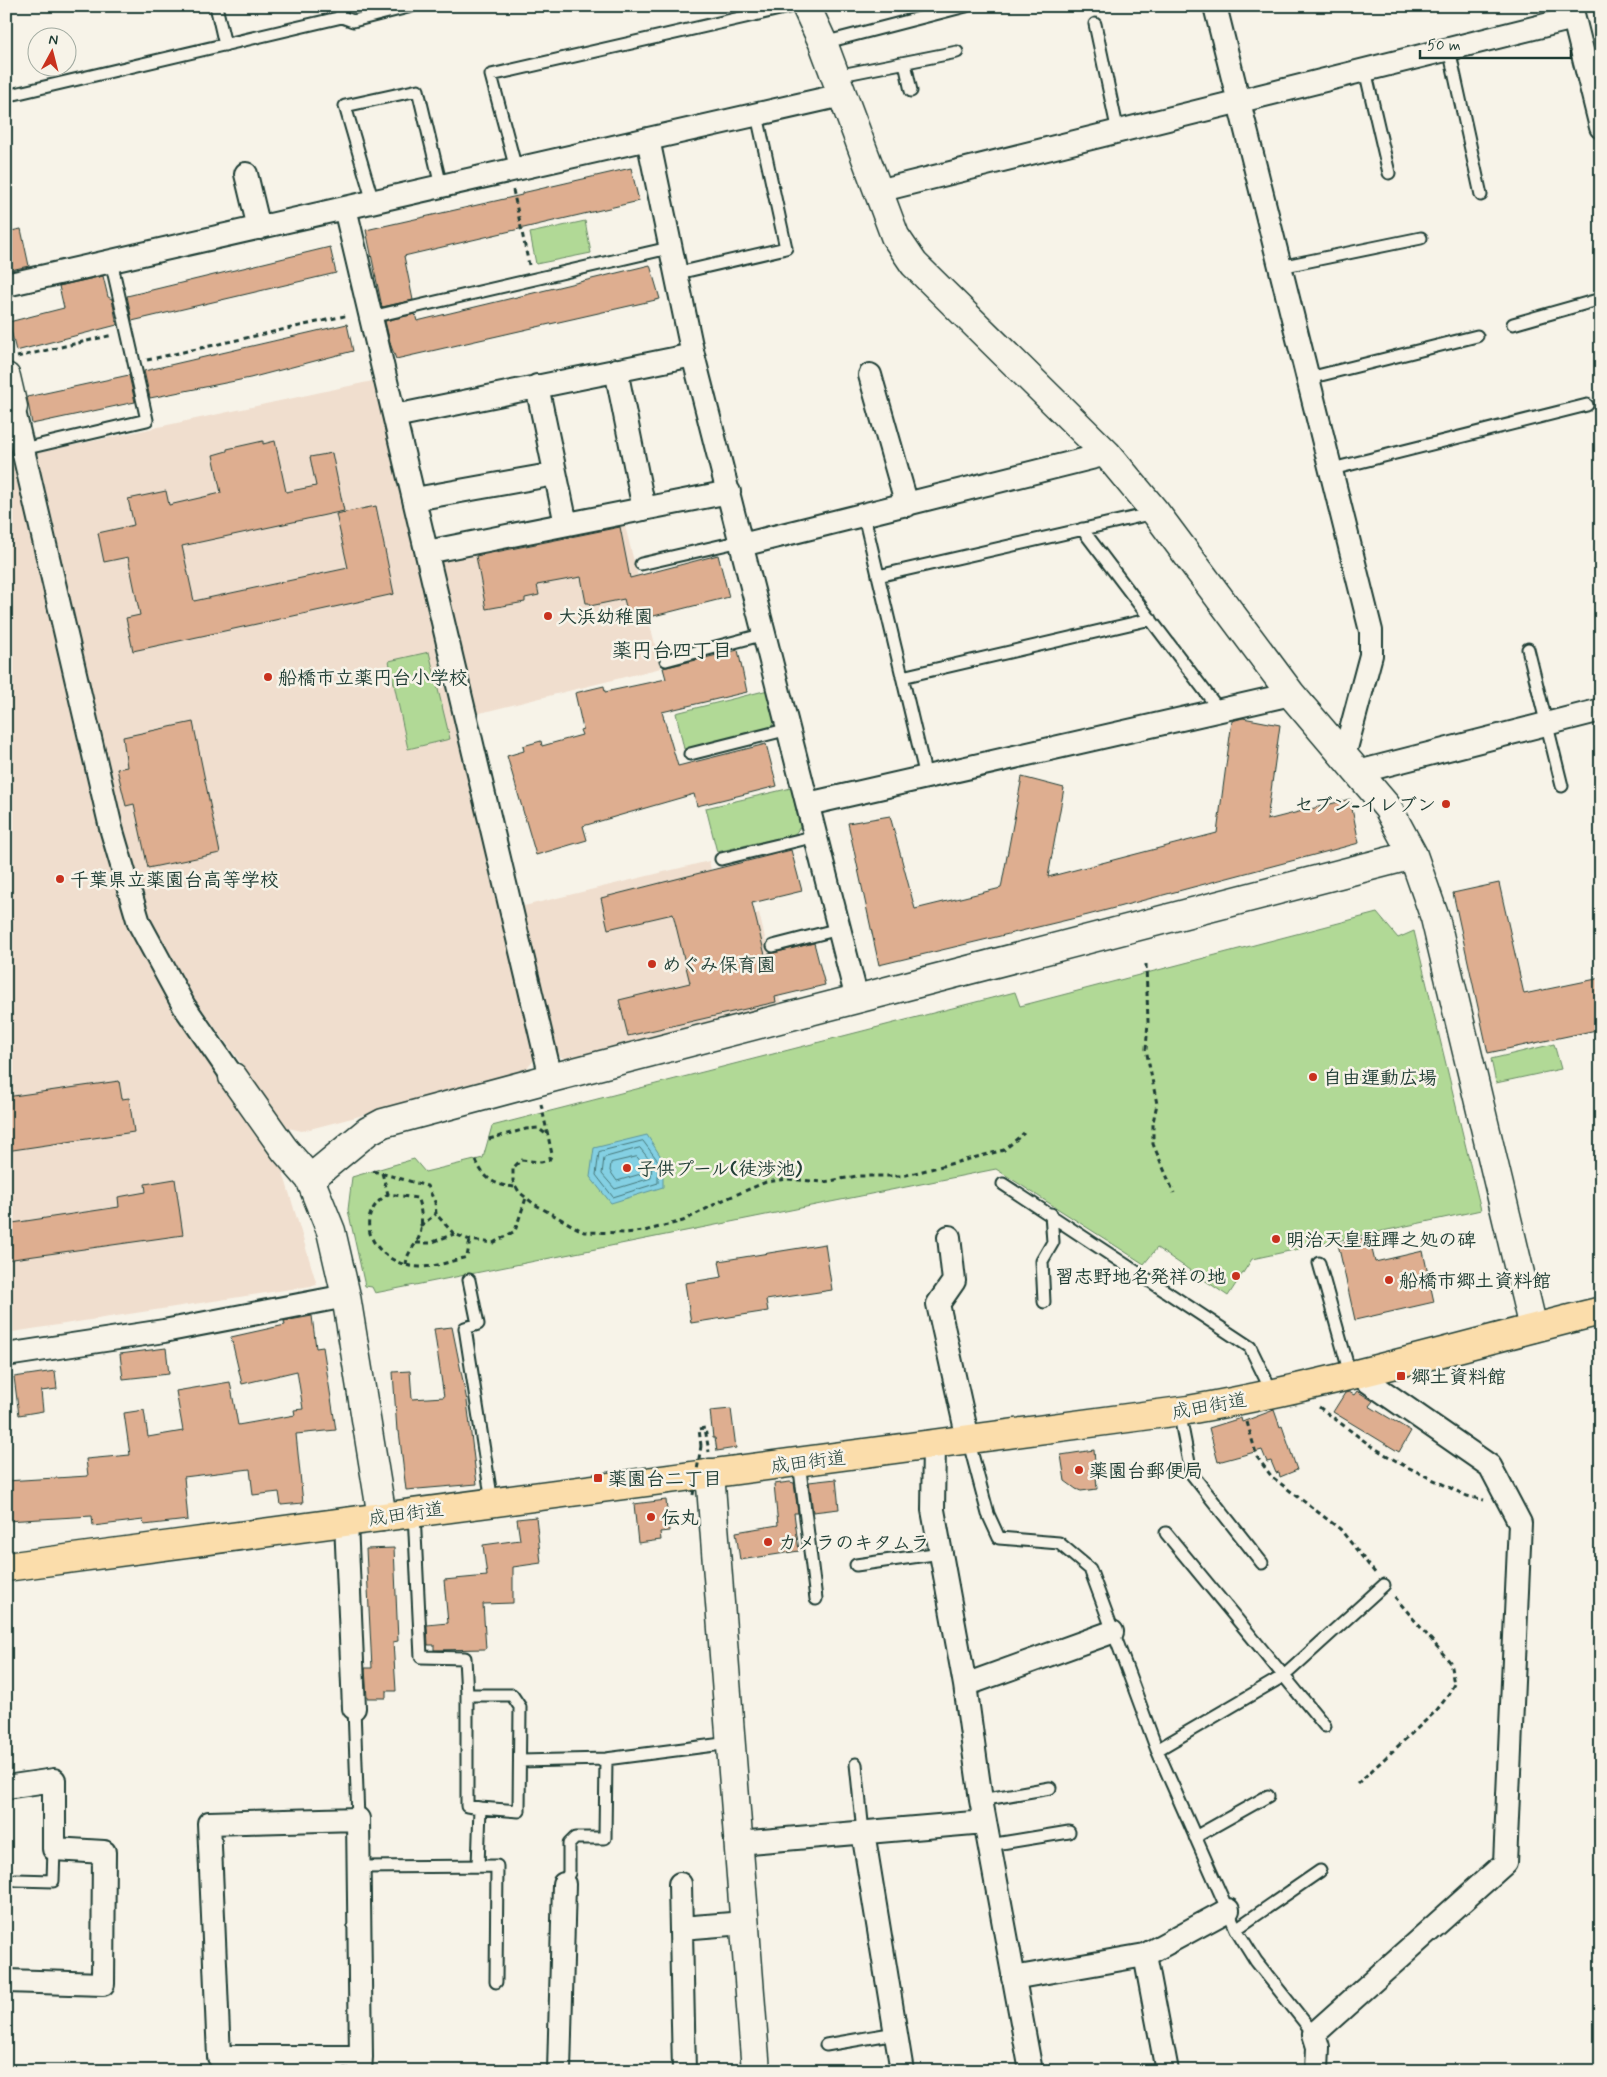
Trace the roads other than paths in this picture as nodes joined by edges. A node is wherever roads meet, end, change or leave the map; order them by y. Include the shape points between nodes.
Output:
1 (216, 6) edge
2 (412, 6) edge
3 (793, 6) edge
4 (806, 6) edge
5 (966, 6) edge
6 (1215, 6) edge
7 (341, 12) edge
8 (1572, 12) edge
9 (1095, 24) dead end
10 (823, 43) junction
11 (225, 45) junction
12 (1448, 49) junction
13 (957, 52) dead end
14 (905, 63) junction
15 (1364, 70) junction
16 (838, 86) junction
17 (911, 91) dead end
18 (6, 96) edge
19 (1239, 101) junction
20 (757, 115) junction
21 (1600, 123) edge
22 (1118, 132) junction
23 (648, 139) junction
24 (512, 170) junction
25 (1389, 173) dead end
26 (246, 174) dead end
27 (441, 186) junction
28 (878, 191) junction
29 (1481, 195) dead end
30 (373, 202) junction
31 (345, 208) junction
32 (259, 228) junction
33 (1421, 238) dead end
34 (669, 248) junction
35 (111, 261) junction
36 (1280, 267) junction
37 (674, 274) junction
38 (6, 285) edge
39 (1601, 299) edge
40 (363, 316) junction
41 (1513, 324) dead end
42 (1476, 336) dead end
43 (693, 355) junction
44 (10, 367) edge
45 (616, 370) junction
46 (870, 375) dead end
47 (1309, 378) junction
48 (537, 386) junction
49 (1587, 405) dead end
50 (13, 407) joint
51 (395, 416) junction
52 (23, 449) junction
53 (1107, 454) junction
54 (1332, 469) junction
55 (555, 474) junction
56 (729, 492) junction
57 (415, 499) junction
58 (907, 505) junction
59 (644, 509) junction
60 (1156, 512) junction
61 (864, 516) junction
62 (566, 524) junction
63 (1082, 529) junction
64 (742, 543) junction
65 (427, 552) junction
66 (641, 564) dead end
67 (878, 576) junction
68 (1151, 619) junction
69 (765, 634) junction
70 (1528, 649) dead end
71 (666, 660) dead end
72 (902, 677) junction
73 (1291, 694) junction
74 (1601, 710) edge
75 (1220, 711) junction
76 (1546, 724) junction
77 (789, 730) junction
78 (690, 754) dead end
79 (1351, 764) junction
80 (926, 777) junction
81 (1562, 786) dead end
82 (808, 804) junction
83 (816, 836) junction
84 (1412, 855) junction
85 (721, 859) dead end
86 (840, 929) junction
87 (773, 946) dead end
88 (857, 999) junction
89 (234, 1077) joint
90 (551, 1078) junction
91 (310, 1179) junction
92 (1003, 1184) dead end
93 (1051, 1214) junction
94 (949, 1237) dead end
95 (1319, 1263) dead end
96 (469, 1280) dead end
97 (346, 1296) junction
98 (1044, 1302) dead end
99 (1601, 1311) edge
100 (1533, 1328) junction
101 (6, 1355) edge
102 (1353, 1373) junction
103 (1272, 1392) junction
104 (1179, 1411) junction
105 (968, 1439) junction
106 (934, 1444) junction
107 (798, 1462) junction
108 (711, 1467) junction
109 (492, 1502) junction
110 (414, 1512) junction
111 (382, 1517) junction
112 (346, 1522) junction
113 (1166, 1533) dead end
114 (941, 1554) junction
115 (1262, 1563) dead end
116 (856, 1565) dead end
117 (6, 1567) edge
118 (1384, 1584) dead end
119 (816, 1599) dead end
120 (1112, 1632) junction
121 (1285, 1675) junction
122 (965, 1685) junction
123 (467, 1695) junction
124 (354, 1708) joint
125 (1325, 1726) dead end
126 (730, 1742) junction
127 (1157, 1750) junction
128 (606, 1760) junction
129 (520, 1761) junction
130 (856, 1764) dead end
131 (6, 1787) edge
132 (1050, 1788) dead end
133 (1268, 1796) dead end
134 (480, 1808) junction
135 (983, 1811) junction
136 (358, 1819) junction
137 (864, 1832) junction
138 (1069, 1832) dead end
139 (1195, 1837) junction
140 (738, 1843) junction
141 (989, 1845) junction
142 (54, 1850) junction
143 (478, 1866) junction
144 (359, 1867) junction
145 (1320, 1872) dead end
146 (16, 1880) dead end
147 (564, 1884) joint
148 (680, 1884) dead end
149 (1232, 1919) junction
150 (744, 1923) junction
151 (681, 1928) junction
152 (1145, 1955) junction
153 (1014, 1978) junction
154 (6, 1980) edge
155 (496, 1982) dead end
156 (896, 2033) junction
157 (1314, 2034) junction
158 (826, 2045) dead end
159 (361, 2064) edge
160 (559, 2071) edge
161 (684, 2071) edge
162 (756, 2071) edge
163 (902, 2071) edge
164 (1031, 2071) edge
165 (1166, 2071) edge
166 (1317, 2071) edge

1 - 11 lane
2 - 7 lane via 353,21
3 - 24 lane via 491,75
4 - 10 street
5 - 10 lane
6 - 19 street
7 - 11 lane
8 - 12 street
8 - 21 street
9 - 22 lane
10 - 16 street
11 - 18 lane
12 - 15 street
12 - 29 lane
13 - 14 lane
14 - 16 lane
14 - 17 lane
15 - 19 street
15 - 25 lane
16 - 20 street
16 - 28 street
19 - 22 street
19 - 36 street
20 - 23 street
20 - 37 lane via 786,248
22 - 28 street
23 - 24 street
23 - 34 street
24 - 27 street
26 - 32 street
27 - 30 street
27 - 30 lane via 418,90 345,106
28 - 53 street via 895,236 914,264
30 - 31 street
31 - 32 street
31 - 40 street
32 - 35 street
33 - 36 lane
34 - 37 street
34 - 40 lane
35 - 38 street
35 - 52 lane via 147,420
36 - 47 street
37 - 43 street
39 - 41 lane
40 - 51 street
42 - 47 lane
43 - 45 street
43 - 56 street
44 - 50 street
45 - 48 street
45 - 59 street
46 - 58 street
47 - 54 street
48 - 51 street
48 - 55 street
49 - 54 lane
50 - 52 street
51 - 57 street
52 - 89 street via 111,828 139,923 184,1006
53 - 58 street
53 - 60 street
54 - 79 street via 1372,646
55 - 57 street
55 - 62 street
56 - 59 street
56 - 64 street
57 - 65 street
58 - 61 street
59 - 62 street
60 - 63 lane
60 - 73 street
61 - 64 street
61 - 67 lane
62 - 65 street
63 - 67 lane
63 - 68 lane
64 - 66 lane
64 - 69 street
65 - 90 street
67 - 72 lane
68 - 72 lane
68 - 75 lane
69 - 71 lane
69 - 77 street
70 - 76 lane
72 - 80 lane
73 - 75 street
73 - 79 street
74 - 76 street
75 - 80 street
76 - 79 street
76 - 81 lane
77 - 78 lane
77 - 82 street
79 - 84 street via 1388,808
80 - 82 street
82 - 83 street
83 - 85 lane
83 - 86 street
84 - 88 street
84 - 100 street via 1435,918
86 - 87 lane
86 - 88 street
88 - 90 street
89 - 91 street via 284,1150
90 - 91 street via 383,1123 368,1131
91 - 97 street via 331,1231
92 - 93 lane
93 - 98 lane via 1053,1242 1042,1261
93 - 103 lane via 1250,1347
94 - 105 street via 954,1281 938,1304
95 - 102 lane
96 - 109 lane via 478,1324 466,1328
97 - 101 street via 164,1331
97 - 111 street
99 - 100 highway, 成田街道
100 - 102 highway, 成田街道
102 - 103 highway, 成田街道
102 - 157 street via 1490,1466 1520,1523 1505,1863
103 - 104 highway, 成田街道
104 - 105 highway, 成田街道
104 - 115 lane via 1190,1473
105 - 106 highway, 成田街道
105 - 120 lane via 988,1514 999,1538 1059,1543 1090,1570
106 - 107 highway, 成田街道
106 - 114 street via 933,1510
107 - 108 highway, 成田街道
107 - 119 lane
108 - 109 highway, 成田街道
108 - 126 street
109 - 110 highway, 成田街道
110 - 111 highway, 成田街道
110 - 123 lane via 421,1657 465,1658
111 - 112 highway, 成田街道
112 - 117 highway, 成田街道
112 - 124 street
113 - 121 lane
114 - 116 lane
114 - 122 street
118 - 121 lane
120 - 122 street
120 - 127 lane
121 - 125 lane
121 - 127 lane
122 - 135 street
123 - 129 lane via 512,1695 520,1707
123 - 134 lane via 467,1806
124 - 136 lane
126 - 128 lane
126 - 140 street
127 - 139 lane
128 - 129 lane
128 - 147 lane via 605,1838 576,1838 569,1844 569,1873
129 - 134 lane via 519,1811
130 - 137 lane
131 - 142 street via 54,1780
132 - 135 lane
133 - 139 lane
134 - 143 lane
135 - 137 street
135 - 141 street
136 - 144 street
136 - 159 street via 209,1823 219,2057
137 - 140 street
137 - 156 street
138 - 141 lane
139 - 149 lane
140 - 150 street
141 - 153 street
142 - 146 lane via 53,1881
142 - 154 street via 104,1852 103,1984
143 - 144 lane
143 - 155 lane via 497,1866
144 - 159 street
145 - 149 lane
147 - 160 street
148 - 151 street
149 - 152 street
149 - 157 lane via 1256,1961
150 - 151 street
150 - 162 street
151 - 161 street
152 - 153 street
152 - 165 street
153 - 164 street
156 - 158 lane
156 - 163 street
157 - 166 street via 1318,2047

